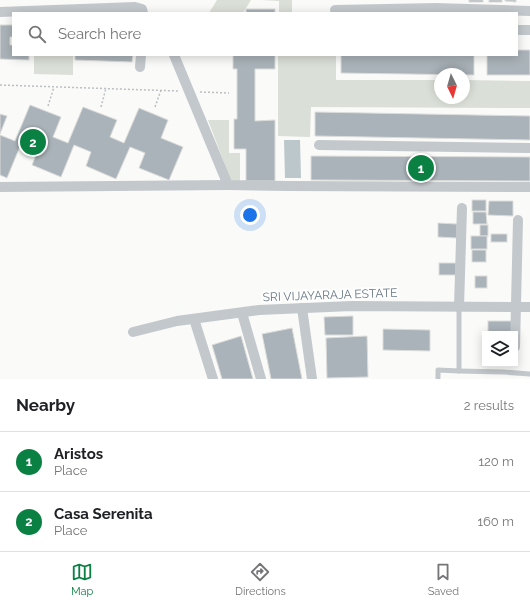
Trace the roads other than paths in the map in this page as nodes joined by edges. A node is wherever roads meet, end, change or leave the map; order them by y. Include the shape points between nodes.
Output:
1 (335, 10) dead end
2 (530, 10) edge
3 (0, 12) edge
4 (143, 12) edge
5 (518, 30) edge
6 (530, 30) edge
7 (141, 56) edge
8 (174, 56) edge
9 (140, 67) dead end
10 (319, 145) dead end
11 (530, 148) edge
12 (228, 185) junction
13 (530, 186) edge
14 (0, 187) edge
15 (462, 208) dead end
16 (518, 220) dead end
17 (459, 307) junction
18 (516, 307) junction
19 (530, 307) edge
20 (302, 308) junction
21 (242, 312) junction
22 (194, 319) junction
23 (515, 331) edge
24 (133, 332) dead end
25 (459, 371) junction
26 (530, 374) edge
27 (213, 379) edge
28 (261, 379) edge
29 (312, 379) edge
30 (438, 379) edge

1 - 2 street
3 - 4 street via 135,7 142,9
5 - 6 street
7 - 9 street
8 - 12 street
10 - 11 street
12 - 13 street
12 - 14 street
15 - 17 street
16 - 18 street
17 - 18 street, SRI VIJAYARAJA ESTATE
17 - 20 street, SRI VIJAYARAJA ESTATE
17 - 25 lane
18 - 19 street, SRI VIJAYARAJA ESTATE
18 - 23 street
20 - 21 street, SRI VIJAYARAJA ESTATE
20 - 29 street
21 - 22 street, SRI VIJAYARAJA ESTATE
21 - 28 street
22 - 24 street, SRI VIJAYARAJA ESTATE
22 - 27 street
25 - 26 lane
25 - 30 lane via 438,370

